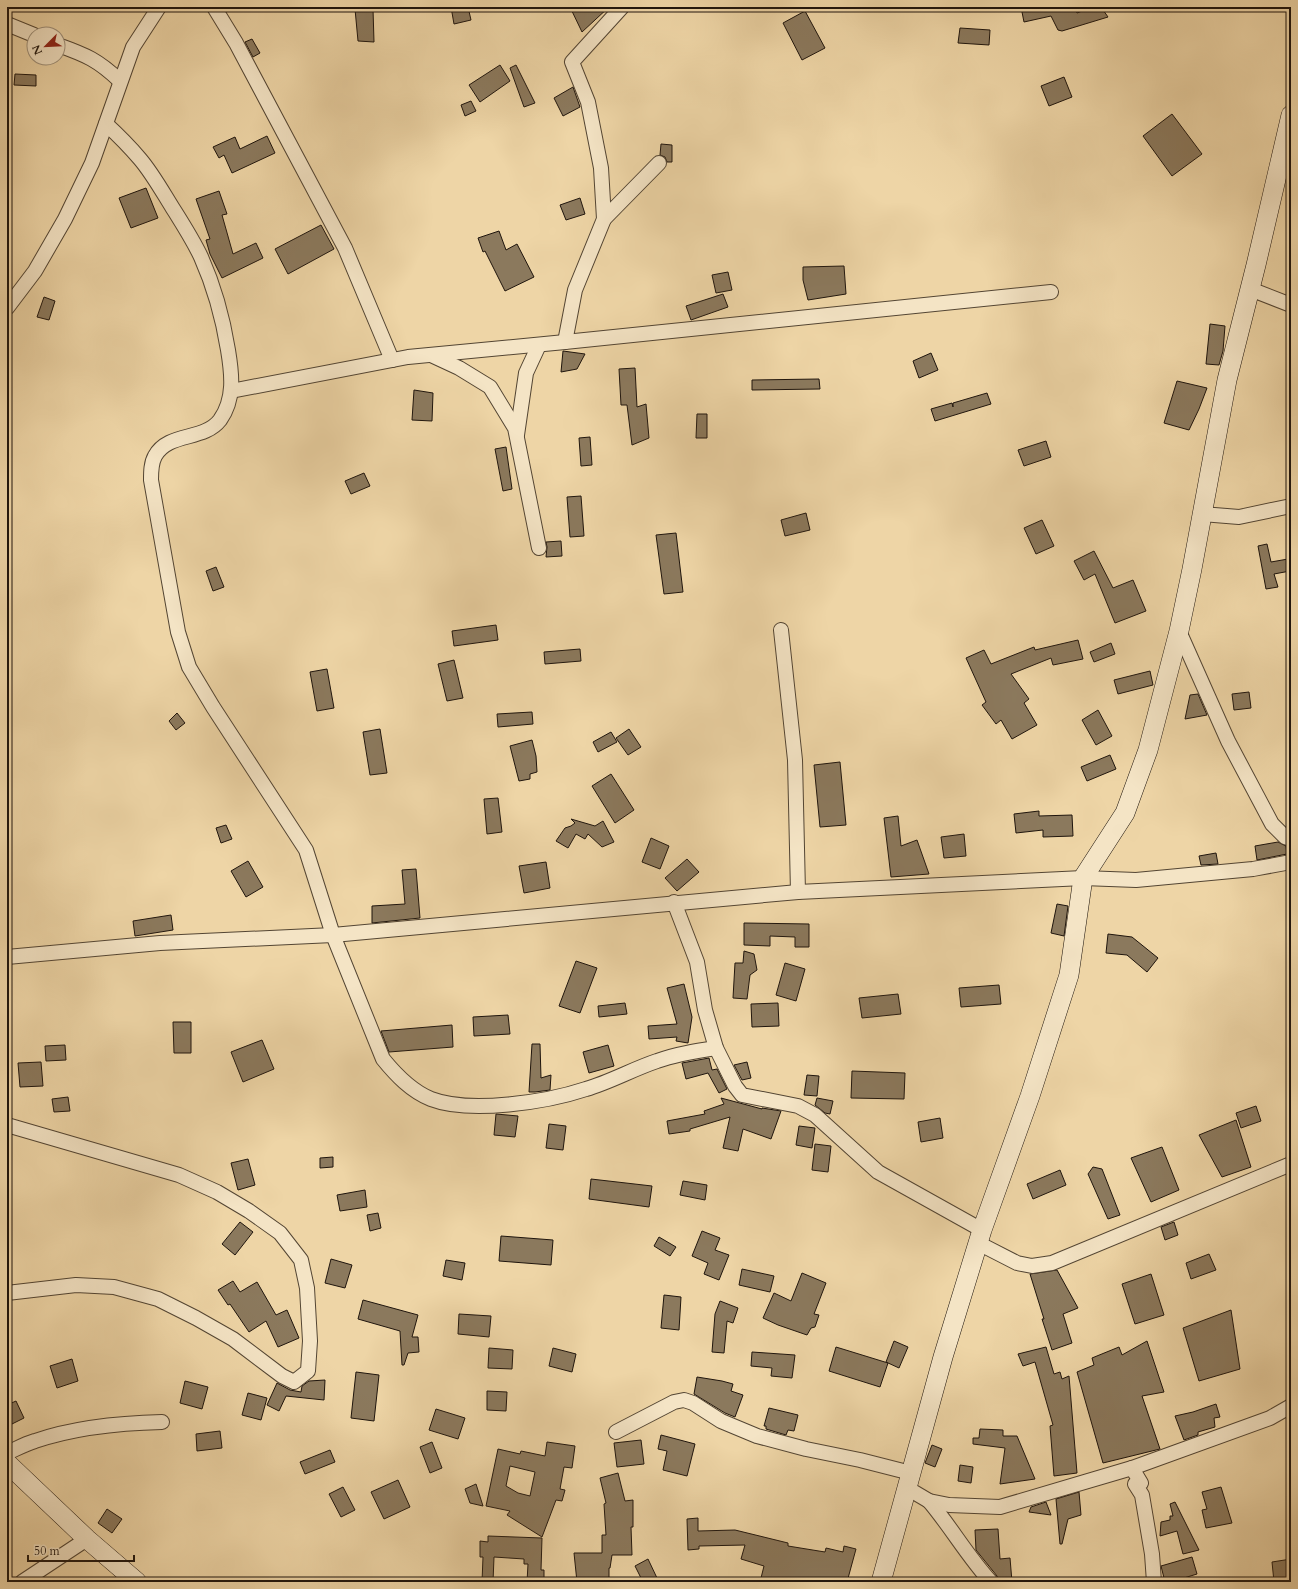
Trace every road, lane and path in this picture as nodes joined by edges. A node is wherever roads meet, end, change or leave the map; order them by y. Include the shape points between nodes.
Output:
1 (159, 7) edge
2 (214, 7) edge
3 (622, 7) edge
4 (7, 24) edge
5 (26, 32) edge
6 (66, 48) edge
7 (120, 81) junction
8 (1291, 115) edge
9 (106, 124) junction
10 (659, 163) dead end
11 (604, 219) junction
12 (1250, 289) junction
13 (1051, 292) dead end
14 (1291, 305) edge
15 (7, 308) edge
16 (564, 342) junction
17 (538, 345) junction
18 (430, 355) junction
19 (392, 360) junction
20 (231, 391) junction
21 (517, 437) junction
22 (1291, 506) edge
23 (1202, 514) junction
24 (539, 548) dead end
25 (781, 630) dead end
26 (1179, 632) junction
27 (1291, 839) edge
28 (1291, 862) edge
29 (1083, 878) junction
30 (798, 892) junction
31 (674, 902) junction
32 (333, 935) junction
33 (7, 957) edge
34 (716, 1048) junction
35 (7, 1125) edge
36 (1291, 1164) edge
37 (980, 1237) junction
38 (7, 1293) edge
39 (1291, 1406) edge
40 (162, 1422) dead end
41 (616, 1432) dead end
42 (7, 1453) edge
43 (7, 1463) edge
44 (1132, 1468) junction
45 (909, 1480) junction
46 (929, 1502) junction
47 (87, 1539) junction
48 (22, 1582) edge
49 (137, 1582) edge
50 (881, 1582) edge
51 (991, 1582) edge
52 (1154, 1582) edge

1 - 7 street via 133,47
2 - 19 street via 236,43 345,248
3 - 11 street via 572,62 588,102 601,168
4 - 5 street
6 - 7 street via 88,56
7 - 9 street
8 - 12 main road
9 - 15 street via 92,164 65,219 35,271
9 - 20 street via 141,160 161,188 201,257 215,293 226,340 232,374
10 - 11 street
11 - 16 street via 576,290
12 - 14 street
12 - 23 main road via 1227,380
13 - 16 street
16 - 17 street
17 - 18 street
17 - 21 street via 526,373
18 - 19 street
18 - 21 street via 459,368 490,387 515,428
19 - 20 street
20 - 32 street via 230,402 220,421 208,431 174,441 163,448 155,456 152,467 151,480 178,632 189,667 306,850
21 - 24 street
22 - 23 street via 1239,517
23 - 26 main road
25 - 30 street via 794,760
26 - 27 street via 1228,741 1272,824
26 - 29 main road via 1148,750 1125,813
28 - 29 street via 1252,869 1136,880
29 - 30 street
29 - 37 main road via 1069,975
30 - 31 street
31 - 32 street
31 - 34 street via 698,962 705,1010
32 - 33 street via 160,943
32 - 34 street via 383,1058 395,1074 430,1099 451,1105 504,1105 563,1096 589,1089 677,1054
34 - 37 street via 732,1082 742,1095 798,1106 815,1115 878,1172
35 - 38 street via 179,1175 217,1192 280,1233 301,1260 307,1288 310,1340 308,1371 294,1382 282,1376 233,1339 196,1318 158,1299 114,1287 76,1285
36 - 37 street via 1052,1263 1032,1266 1017,1263
37 - 45 main road
39 - 44 street via 1270,1418
40 - 42 street via 117,1424 67,1432 35,1441
41 - 45 street via 674,1402 684,1400 721,1421 756,1436 860,1460
43 - 47 main road
44 - 46 street via 1000,1507
44 - 52 street via 1140,1483 1135,1484 1142,1495
45 - 46 street
45 - 50 main road
46 - 51 street
47 - 48 street
47 - 49 main road

